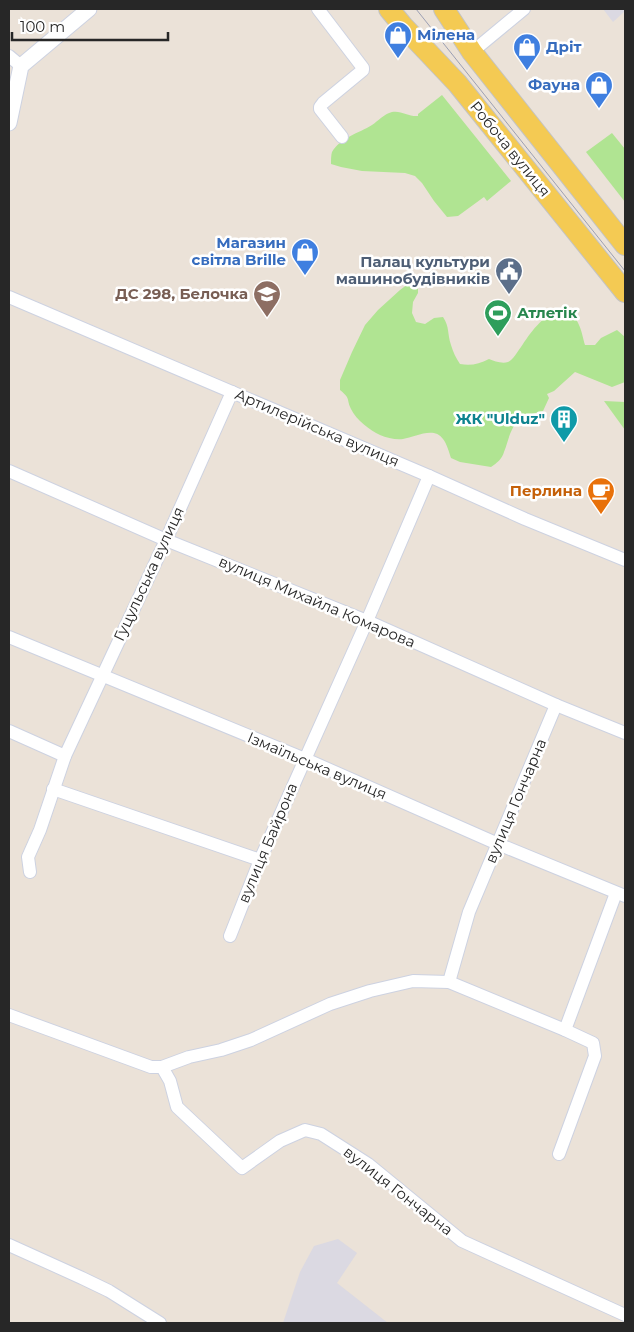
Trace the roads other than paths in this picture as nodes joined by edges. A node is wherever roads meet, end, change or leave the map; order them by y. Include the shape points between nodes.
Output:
1 (89, 9) edge
2 (318, 9) edge
3 (390, 9) edge
4 (444, 9) edge
5 (524, 9) edge
6 (472, 52) junction
7 (9, 56) edge
8 (21, 66) junction
9 (11, 104) edge
10 (9, 122) edge
11 (342, 137) dead end
12 (625, 245) edge
13 (625, 292) edge
14 (9, 297) edge
15 (232, 392) junction
16 (9, 471) edge
17 (429, 476) junction
18 (166, 540) junction
19 (625, 560) edge
20 (367, 621) junction
21 (9, 637) edge
22 (102, 676) junction
23 (556, 706) junction
24 (9, 731) edge
25 (625, 733) edge
26 (65, 756) junction
27 (305, 759) junction
28 (53, 788) junction
29 (498, 844) junction
30 (260, 860) junction
31 (30, 872) dead end
32 (620, 894) edge
33 (230, 936) dead end
34 (449, 982) junction
35 (9, 1015) edge
36 (565, 1030) junction
37 (162, 1067) junction
38 (559, 1154) dead end
39 (9, 1246) edge
40 (625, 1315) edge
41 (160, 1323) edge

1 - 8 street
2 - 11 street via 363,68 320,107
3 - 13 main road, Робоча вулиця via 456,83
4 - 6 main road, Робоча вулиця
5 - 6 street
6 - 12 main road, Робоча вулиця
7 - 8 street
8 - 9 street
9 - 10 street
14 - 15 street, Артилерійська вулиця
15 - 17 street, Артилерійська вулиця
15 - 18 street, Гуцульська вулиця
16 - 18 street, вулиця Михайла Комарова
17 - 19 street, Артилерійська вулиця
17 - 20 street, вулиця Байрона
18 - 20 street, вулиця Михайла Комарова
18 - 22 street, Гуцульська вулиця
20 - 23 street, вулиця Михайла Комарова
20 - 27 street, вулиця Байрона
21 - 22 street, Ізмаїльська вулиця
22 - 26 street, Гуцульська вулиця
22 - 27 street, Ізмаїльська вулиця
23 - 25 street, вулиця Михайла Комарова
23 - 29 street, вулиця Гончарна
24 - 26 street
26 - 28 street, Гуцульська вулиця
27 - 29 street, Ізмаїльська вулиця
27 - 30 street, вулиця Байрона
28 - 30 street
28 - 31 street, Гуцульська вулиця via 28,856
29 - 32 street, Ізмаїльська вулиця
29 - 34 street, вулиця Гончарна via 469,912
30 - 33 street, вулиця Байрона
32 - 36 street
34 - 36 street
34 - 37 street via 413,981 370,991 330,1004 244,1042
35 - 37 street via 150,1067
36 - 38 street via 593,1043 595,1056
37 - 40 street, вулиця Гончарна via 170,1081 177,1107 242,1168 280,1141 305,1130 320,1134 368,1164 462,1241
39 - 41 street via 109,1291

